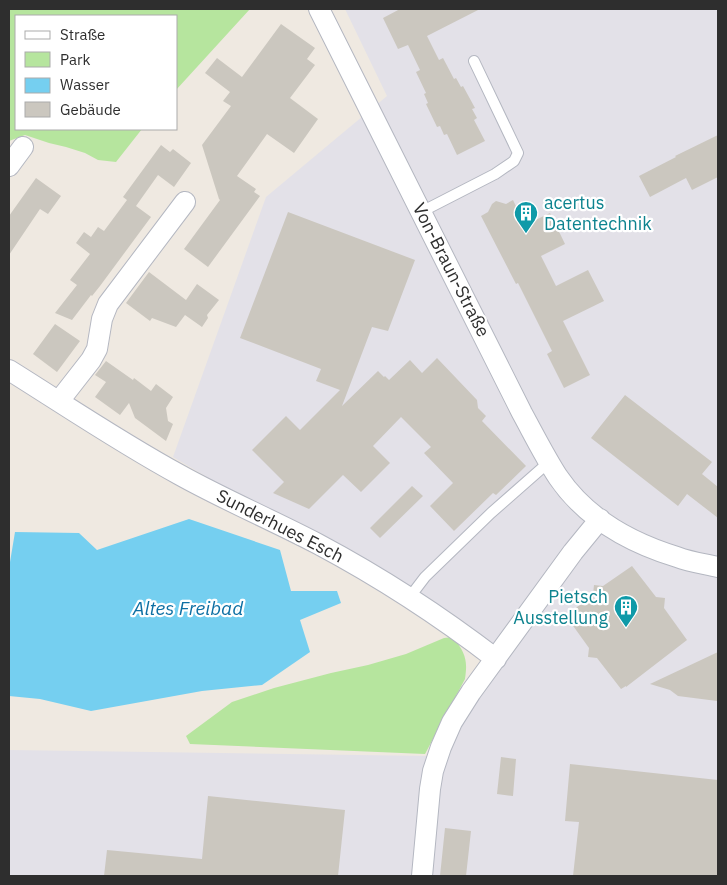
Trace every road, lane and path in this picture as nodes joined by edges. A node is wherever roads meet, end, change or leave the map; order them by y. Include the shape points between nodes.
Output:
1 (319, 9) edge
2 (474, 61) dead end
3 (23, 147) dead end
4 (9, 166) edge
5 (185, 202) dead end
6 (421, 212) junction
7 (9, 370) edge
8 (59, 401) junction
9 (549, 462) junction
10 (600, 519) junction
11 (718, 567) edge
12 (409, 598) junction
13 (496, 659) junction
14 (422, 876) edge

1 - 6 street, Von-Braun-Straße
2 - 6 lane via 518,153 514,161 495,174
3 - 4 street
5 - 8 street via 108,304 97,349
6 - 9 street, Von-Braun-Straße
7 - 8 street, Sunderhues Esch
8 - 12 street, Sunderhues Esch via 145,456 319,545
9 - 10 street, Von-Braun-Straße via 559,479 584,507
9 - 12 lane via 484,520
10 - 11 street, Von-Braun-Straße via 640,544 678,558
10 - 13 street
12 - 13 street, Sunderhues Esch
13 - 14 street via 452,722 441,747 430,789

